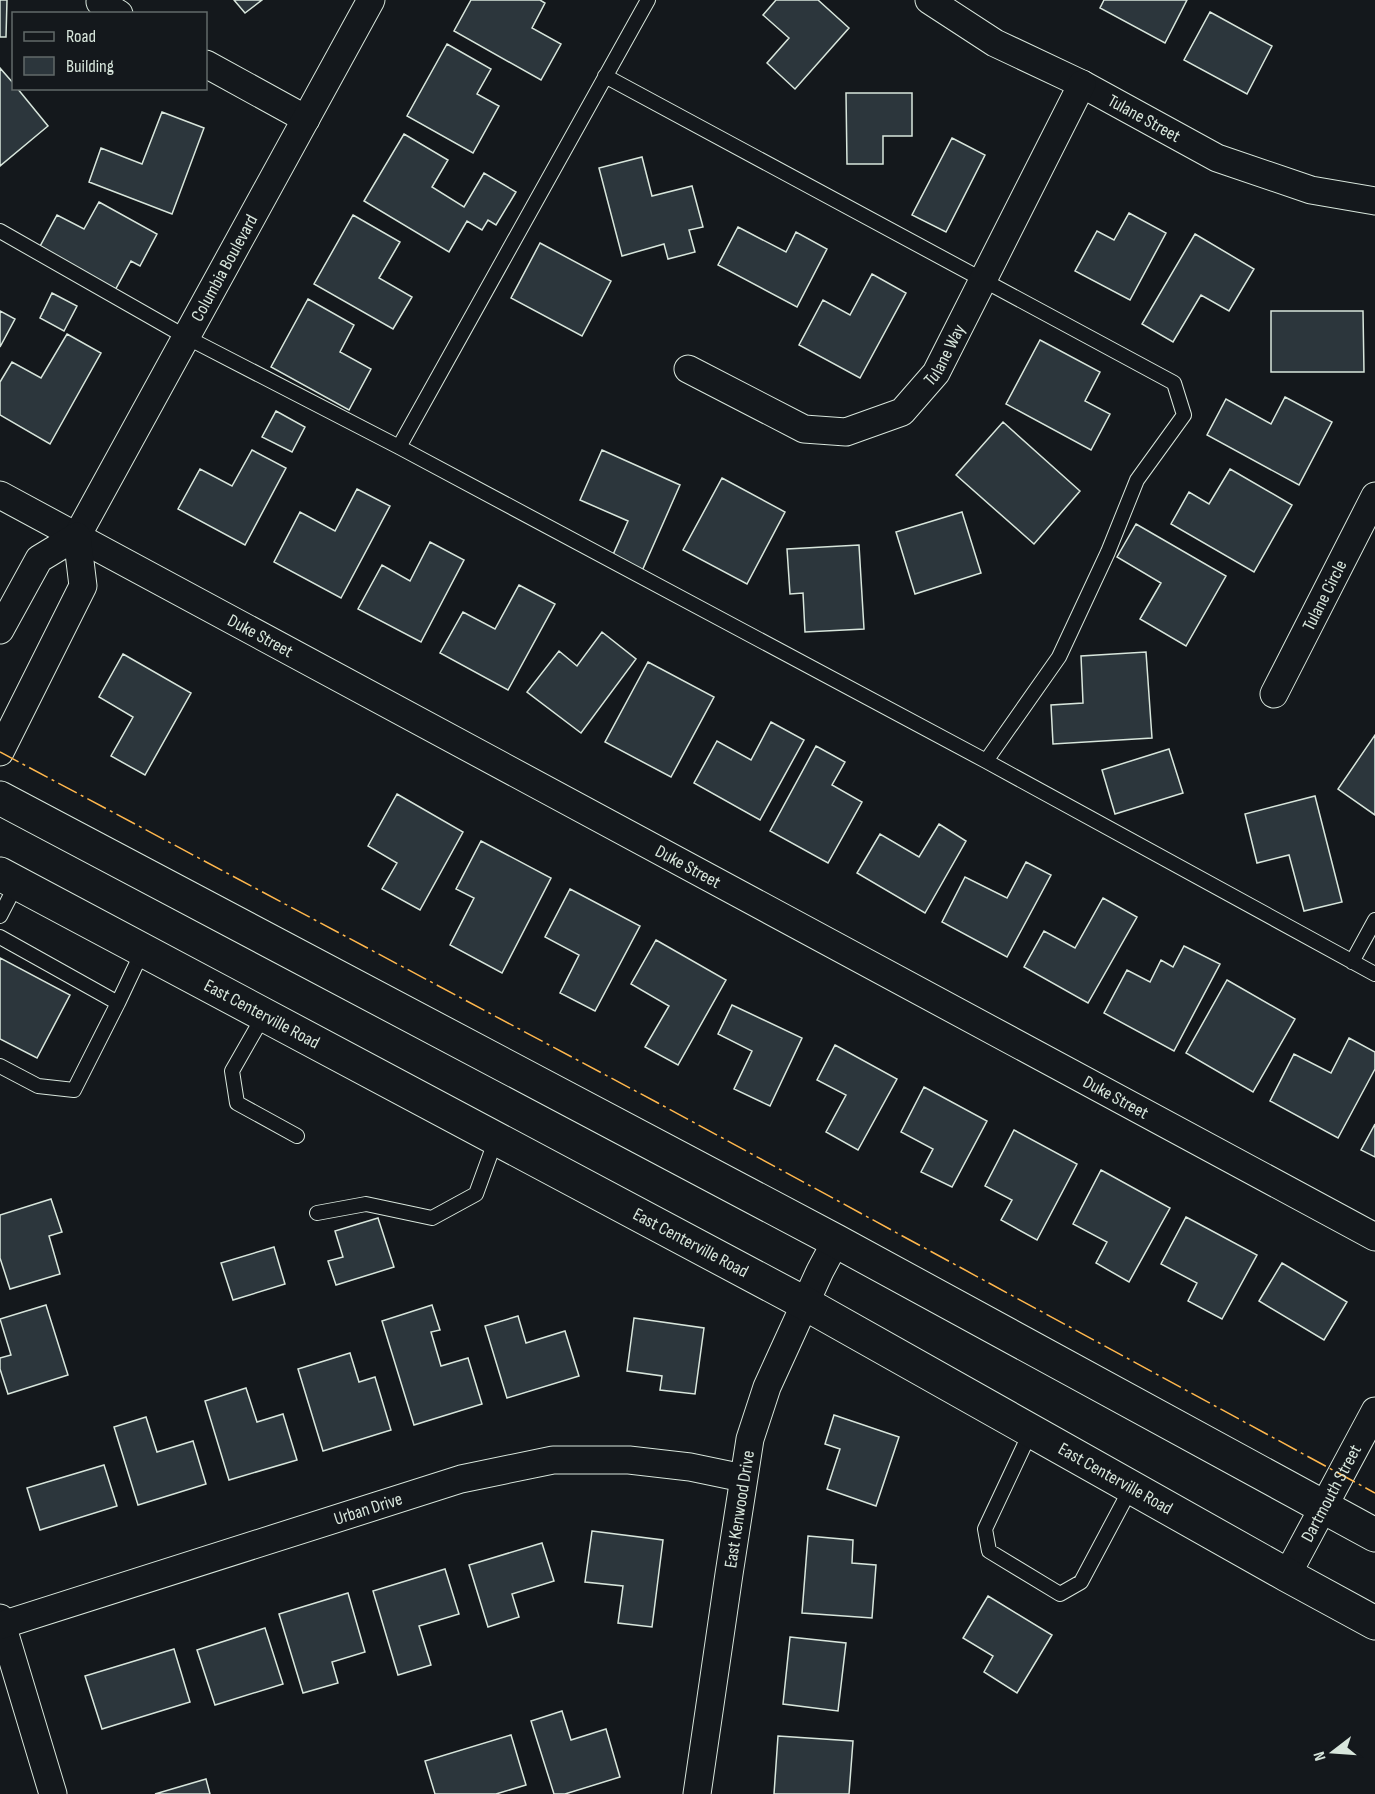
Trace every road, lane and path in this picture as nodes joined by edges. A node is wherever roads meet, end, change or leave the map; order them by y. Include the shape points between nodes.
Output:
1 (372, 0) edge
2 (648, 0) edge
3 (929, 0) edge
4 (207, 65) edge
5 (605, 76) junction
6 (1082, 84) junction
7 (306, 119) junction
8 (1375, 201) edge
9 (0, 231) edge
10 (982, 280) junction
11 (186, 337) junction
12 (688, 369) dead end
13 (399, 447) junction
14 (0, 495) edge
15 (1375, 496) edge
16 (77, 536) junction
17 (0, 630) edge
18 (1274, 694) dead end
19 (0, 752) edge
20 (986, 761) junction
21 (0, 798) edge
22 (8, 879) edge
23 (0, 916) edge
24 (1375, 920) edge
25 (0, 938) edge
26 (143, 950) junction
27 (1352, 962) junction
28 (1375, 974) edge
29 (118, 1003) junction
30 (264, 1015) junction
31 (0, 1066) edge
32 (297, 1136) dead end
33 (496, 1139) junction
34 (317, 1213) dead end
35 (1375, 1237) edge
36 (836, 1241) junction
37 (806, 1304) junction
38 (1375, 1411) edge
39 (1030, 1431) junction
40 (744, 1478) junction
41 (1131, 1488) junction
42 (1324, 1507) junction
43 (1375, 1534) edge
44 (1287, 1575) junction
45 (1, 1621) edge
46 (1375, 1623) edge
47 (53, 1794) edge
48 (697, 1794) edge

1 - 7 street, Columbia Boulevard
2 - 5 lane
3 - 6 street, Tulane Street via 995,43
4 - 7 street
5 - 10 lane
5 - 13 lane
6 - 8 street, Tulane Street via 1217,158 1311,190
6 - 10 street, Tulane Way
7 - 11 street, Columbia Boulevard
9 - 11 lane
10 - 12 street, Tulane Way via 936,373 902,412 846,432 804,429
10 - 20 lane via 1174,383 1184,415 1137,480 1059,657
11 - 13 lane
11 - 16 street, Columbia Boulevard
13 - 20 lane
14 - 16 street, Duke Street
15 - 18 street, Tulane Circle
16 - 17 street via 39,559
16 - 19 street via 83,586
16 - 35 street, Duke Street
20 - 27 lane
21 - 36 main road
22 - 23 lane
22 - 26 main road, East Centerville Road
24 - 27 lane
25 - 29 lane
26 - 29 lane
26 - 30 main road, East Centerville Road
27 - 28 lane
29 - 31 lane via 74,1090 38,1086
30 - 32 lane via 232,1071 237,1103
30 - 33 main road, East Centerville Road
33 - 34 lane via 476,1194 432,1218 366,1204
33 - 37 main road, East Centerville Road
36 - 37 street, East Kenwood Drive
36 - 42 main road
37 - 39 main road, East Centerville Road
37 - 40 street, East Kenwood Drive via 767,1388 750,1439
38 - 42 street, Dartmouth Street
39 - 41 main road, East Centerville Road
39 - 41 lane via 985,1529 989,1551 1060,1594 1081,1582
40 - 45 street, Urban Drive via 629,1460 553,1460 461,1479
40 - 48 street, East Kenwood Drive
41 - 44 main road, East Centerville Road
42 - 43 main road
42 - 44 street, Dartmouth Street
44 - 46 main road, East Centerville Road
45 - 47 street

